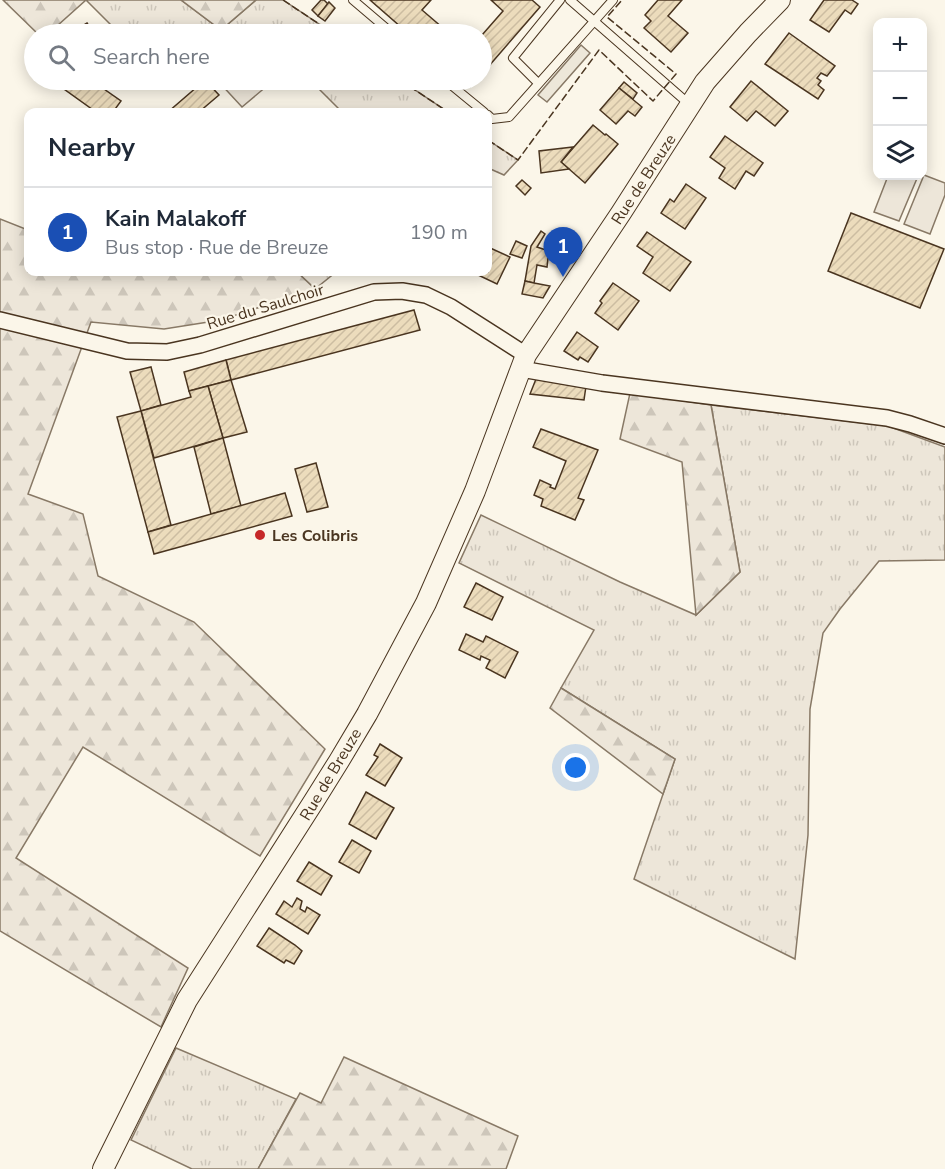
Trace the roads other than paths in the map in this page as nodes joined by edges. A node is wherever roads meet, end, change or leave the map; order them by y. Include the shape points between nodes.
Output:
1 (353, 0) edge
2 (560, 0) edge
3 (570, 0) edge
4 (612, 0) edge
5 (780, 0) edge
6 (595, 21) junction
7 (381, 24) edge
8 (538, 83) junction
9 (457, 90) edge
10 (690, 105) junction
11 (479, 108) edge
12 (492, 118) edge
13 (0, 320) edge
14 (523, 362) junction
15 (945, 436) edge
16 (104, 1166) edge

1 - 7 lane
2 - 8 lane via 513,58
3 - 6 lane
4 - 6 lane
5 - 10 street, Rue de Breuze via 705,82
6 - 8 lane
6 - 10 lane
8 - 12 lane via 509,117
9 - 11 lane
10 - 14 street, Rue de Breuze
13 - 14 street, Rue du Saulchoir via 127,351 167,352 374,292 402,291 426,295 451,307
14 - 15 street via 602,383 887,418
14 - 16 street, Rue de Breuze via 475,491 426,603 327,781 187,1000

